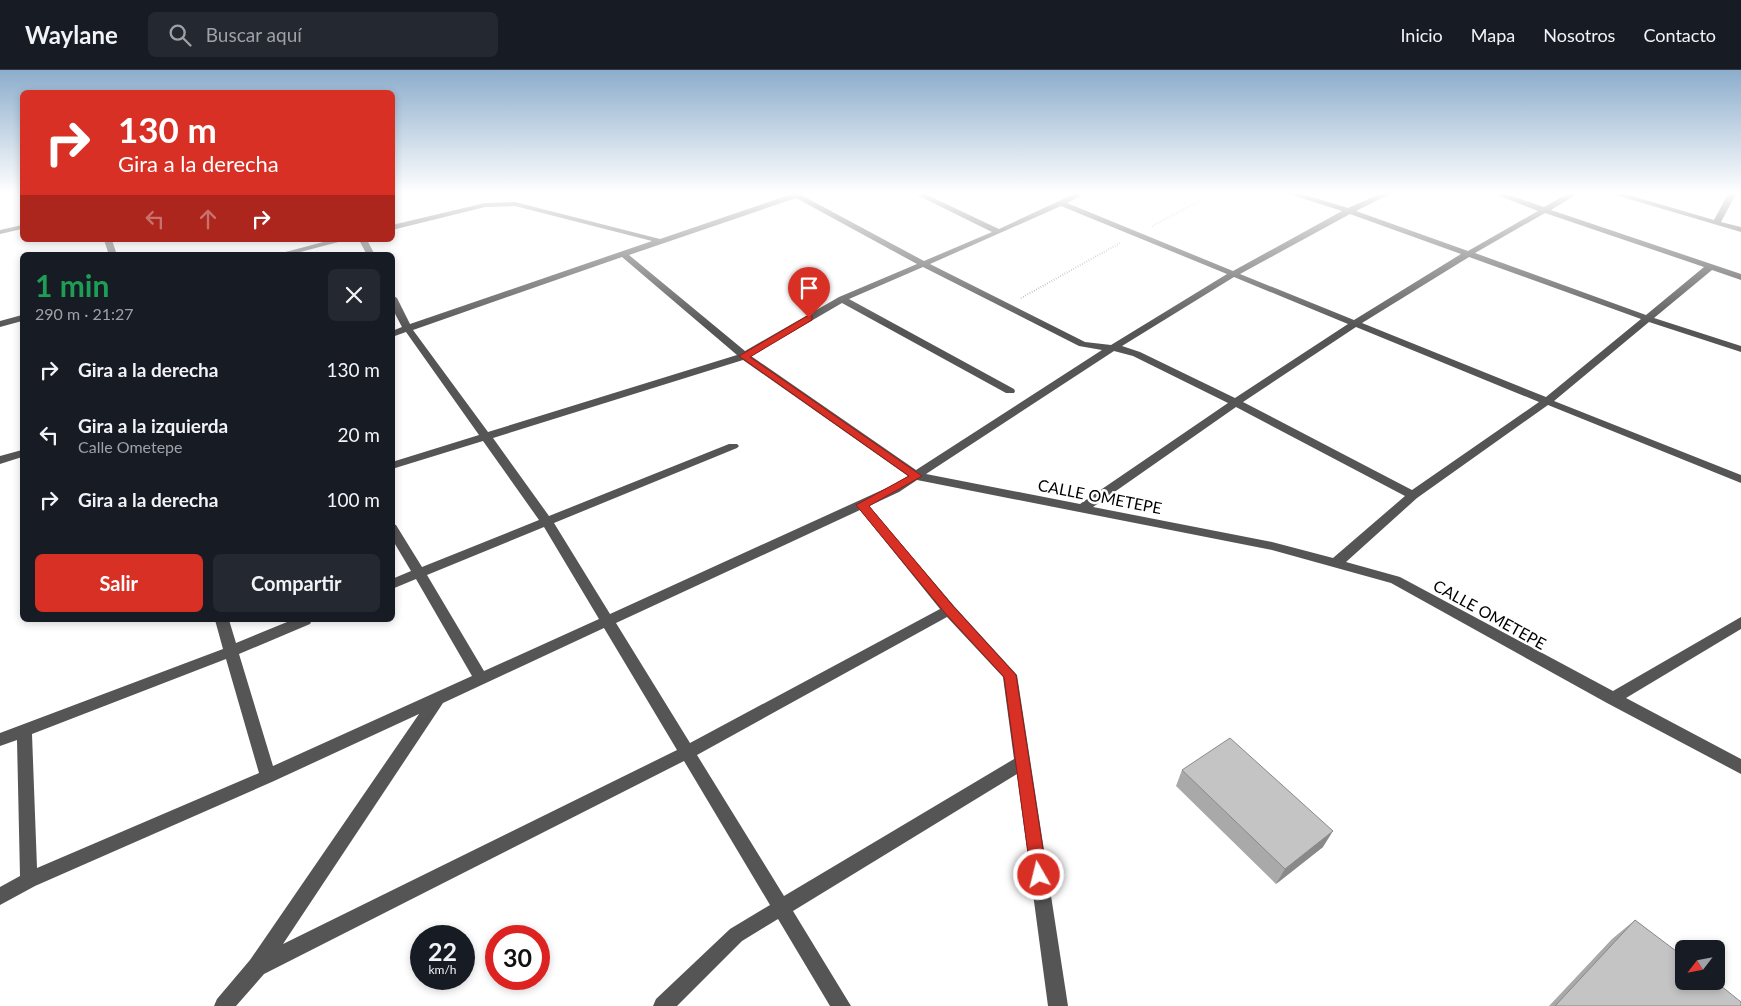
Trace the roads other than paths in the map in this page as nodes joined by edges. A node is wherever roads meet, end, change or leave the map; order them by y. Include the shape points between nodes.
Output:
1 (648, 238) edge
2 (671, 238) edge
3 (876, 238) edge
4 (986, 238) edge
5 (1145, 238) edge
6 (1300, 238) edge
7 (1423, 238) edge
8 (1496, 238) edge
9 (1625, 238) edge
10 (661, 241) junction
11 (333, 242) edge
12 (291, 252) edge
13 (623, 254) junction
14 (1468, 254) junction
15 (923, 264) junction
16 (1710, 267) junction
17 (1233, 274) junction
18 (1741, 277) edge
19 (842, 299) junction
20 (395, 304) edge
21 (20, 319) edge
22 (1649, 319) junction
23 (1355, 322) junction
24 (0, 324) edge
25 (408, 329) junction
26 (395, 333) edge
27 (1114, 348) junction
28 (1741, 349) edge
29 (744, 356) junction
30 (1010, 391) dead end
31 (1234, 402) junction
32 (1546, 402) junction
33 (486, 436) junction
34 (734, 446) dead end
35 (20, 454) edge
36 (0, 460) edge
37 (395, 465) edge
38 (916, 476) junction
39 (1741, 479) edge
40 (1413, 496) junction
41 (862, 505) junction
42 (1082, 509) junction
43 (546, 520) junction
44 (395, 533) edge
45 (1335, 564) junction
46 (419, 573) junction
47 (395, 583) edge
48 (949, 610) junction
49 (608, 620) junction
50 (223, 622) edge
51 (301, 622) edge
52 (1741, 622) edge
53 (232, 651) junction
54 (482, 678) junction
55 (438, 698) junction
56 (1612, 699) junction
57 (24, 731) junction
58 (0, 740) edge
59 (688, 752) junction
60 (1022, 763) junction
61 (1741, 767) edge
62 (268, 776) junction
63 (28, 880) junction
64 (0, 897) edge
65 (781, 906) junction
66 (257, 967) junction
67 (224, 1006) edge
68 (663, 1006) edge
69 (841, 1006) edge
70 (1058, 1006) edge

1 - 10 street
2 - 10 street
3 - 15 street
4 - 15 street
5 - 17 street
6 - 17 street
7 - 14 street
8 - 14 street
9 - 16 street
10 - 13 street
11 - 12 street
13 - 25 street
13 - 29 street, CALLE OMETEPE
14 - 22 street
14 - 23 street
15 - 19 street
15 - 27 street via 1082,344 1096,349
16 - 18 street
16 - 22 street
17 - 23 street
17 - 27 street
19 - 29 street
19 - 30 street
20 - 25 street
21 - 24 street
22 - 28 street
22 - 32 street
23 - 31 street
23 - 32 street
25 - 26 street
25 - 33 street
27 - 31 street via 1144,358
27 - 38 street
29 - 33 street
29 - 38 street, CALLE OMETEPE
31 - 40 street
31 - 42 street
32 - 39 street
32 - 40 street
33 - 37 street
33 - 43 street
34 - 43 street
35 - 36 street
38 - 41 street
38 - 42 street, CALLE OMETEPE
40 - 45 street
41 - 48 street
41 - 49 street
42 - 45 street, CALLE OMETEPE via 1272,546
43 - 46 street
43 - 49 street
44 - 46 street
45 - 56 street, CALLE OMETEPE via 1395,580
46 - 47 street
46 - 54 street
48 - 59 street
48 - 60 street via 1010,675
49 - 54 street
49 - 59 street
50 - 53 street
51 - 53 street
52 - 56 street
53 - 57 street
53 - 62 street
54 - 55 street
55 - 62 street
55 - 66 street
56 - 61 street, CALLE OMETEPE
57 - 58 street
57 - 63 street
59 - 65 street
59 - 66 street
60 - 65 street
60 - 70 street
62 - 63 street
63 - 64 street
65 - 68 street via 736,935
65 - 69 street
66 - 67 street

